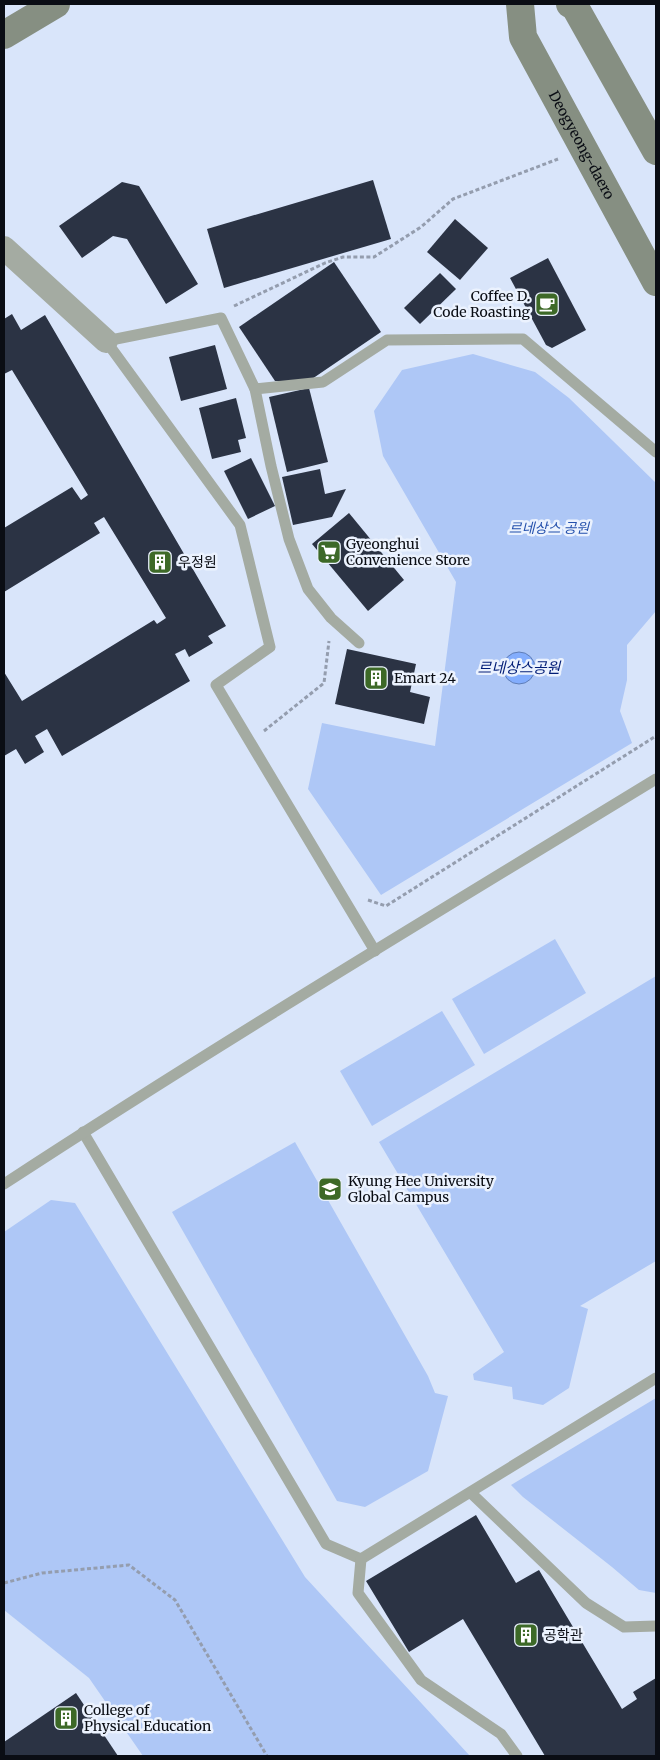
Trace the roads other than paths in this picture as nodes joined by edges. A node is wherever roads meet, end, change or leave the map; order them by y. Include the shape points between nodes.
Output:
1 (56, 4) edge
2 (520, 4) edge
3 (570, 4) edge
4 (4, 35) edge
5 (655, 144) edge
6 (4, 248) edge
7 (656, 282) edge
8 (106, 340) junction
9 (255, 389) junction
10 (656, 452) edge
11 (360, 643) dead end
12 (656, 779) edge
13 (375, 951) junction
14 (83, 1132) junction
15 (4, 1184) edge
16 (656, 1378) edge
17 (471, 1493) junction
18 (361, 1559) junction
19 (656, 1626) edge
20 (517, 1756) edge

1 - 4 main road
2 - 7 main road, Deogyeong-daero via 523,37
3 - 5 main road via 575,7
6 - 8 street
8 - 9 lane via 221,318
8 - 13 lane via 240,525 270,648 216,685
9 - 10 lane via 323,382 388,340 523,339
9 - 11 lane via 289,539 308,589 331,618
12 - 13 lane
13 - 14 lane
14 - 15 lane
14 - 18 lane via 326,1544
16 - 17 lane
17 - 18 lane
17 - 19 lane via 586,1603 624,1627
18 - 20 lane via 358,1593 421,1680 501,1734

